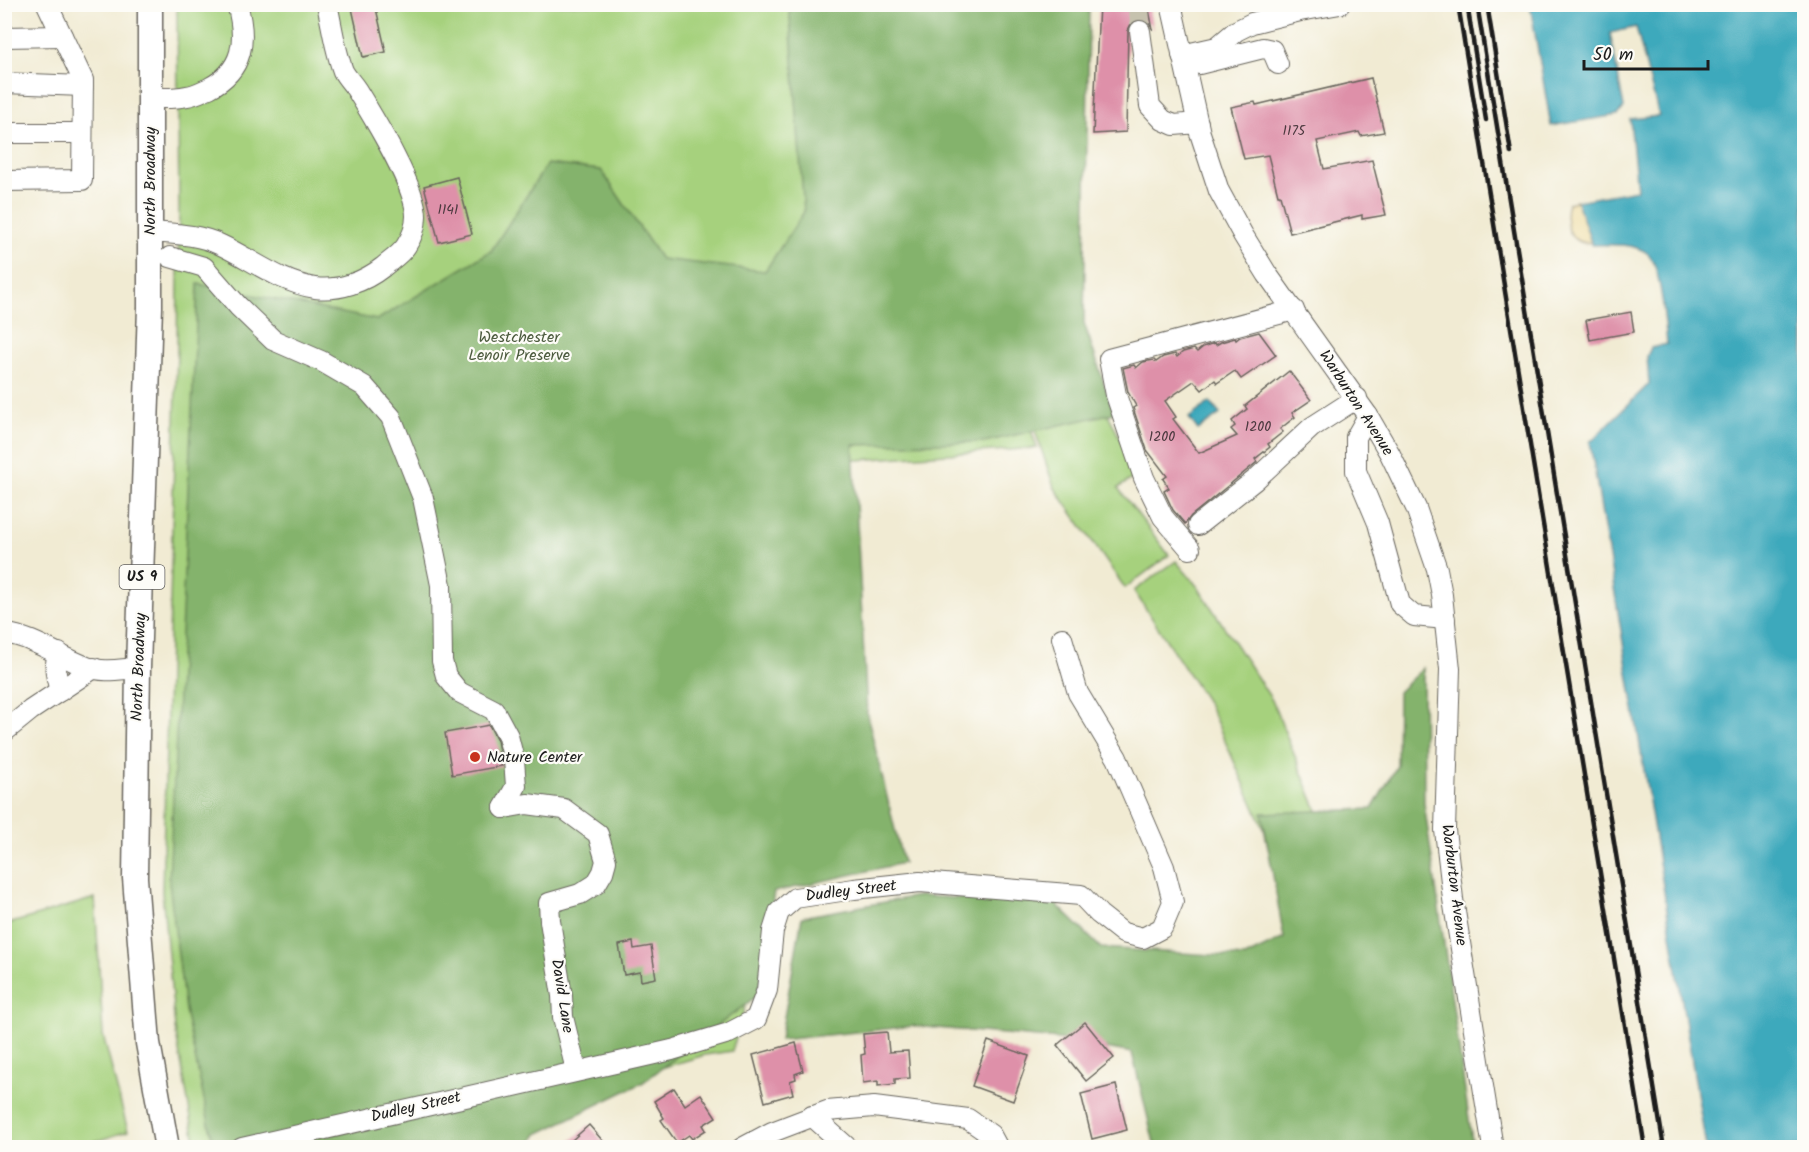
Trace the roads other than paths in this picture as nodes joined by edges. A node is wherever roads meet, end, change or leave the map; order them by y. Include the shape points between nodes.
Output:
1 (47, 4) edge
2 (150, 4) edge
3 (237, 4) edge
4 (327, 4) edge
5 (1171, 4) edge
6 (1340, 4) edge
7 (1140, 31) tunnel mouth
8 (62, 36) junction
9 (4, 37) edge
10 (1184, 61) junction
11 (1278, 64) dead end
12 (4, 83) edge
13 (83, 86) junction
14 (150, 98) junction
15 (1198, 123) junction
16 (4, 133) edge
17 (82, 133) junction
18 (4, 181) edge
19 (150, 232) junction
20 (170, 257) dead end
21 (1294, 310) junction
22 (1357, 398) junction
23 (1368, 416) junction
24 (1198, 525) dead end
25 (1190, 549) dead end
26 (1445, 618) junction
27 (4, 633) edge
28 (1062, 638) dead end
29 (59, 653) junction
30 (94, 668) junction
31 (138, 669) junction
32 (60, 691) junction
33 (4, 732) edge
34 (576, 1070) junction
35 (812, 1116) junction
36 (166, 1148) edge
37 (242, 1148) edge
38 (742, 1148) edge
39 (848, 1148) edge
40 (998, 1148) edge
41 (1493, 1148) edge

1 - 8 street
2 - 14 main road, North Broadway / US 9
3 - 14 street via 242,39 234,69 218,83 190,96
4 - 19 street via 344,73 388,145 413,198 416,216 405,247 366,279 335,289 282,279 206,239
5 - 10 street, Warburton Avenue
6 - 10 street via 1252,23 1217,47
7 - 15 street via 1150,106 1174,125
8 - 9 street
8 - 13 street
10 - 11 street via 1263,48 1272,50
10 - 15 street, Warburton Avenue
12 - 13 street
13 - 17 street
14 - 19 main road, North Broadway / US 9
15 - 21 street, Warburton Avenue via 1220,191 1243,235
16 - 17 street
17 - 18 street via 82,180
19 - 31 main road, North Broadway / US 9
20 - 34 street, David Lane via 204,267 273,339 364,386 391,417 423,498 441,585 442,661 446,676 459,692 494,710 508,736 516,786 504,808 527,804 564,809 598,834 603,849 606,861 596,884 549,903 563,1017
21 - 22 street, Warburton Avenue
21 - 25 street via 1109,359 1116,395 1144,478 1163,517
22 - 23 street, Warburton Avenue
22 - 24 street via 1312,428
23 - 26 street, Warburton Avenue via 1416,508 1437,569
23 - 26 street via 1356,437 1356,471 1377,523 1400,604 1414,616
26 - 41 street, Warburton Avenue via 1450,669 1445,830
27 - 29 street via 22,636
28 - 34 street, Dudley Street via 1078,693 1117,758 1164,867 1173,902 1162,928 1143,938 1123,933 1081,895 920,882 795,898 779,912 773,931 767,990 756,1019 729,1033 672,1050
29 - 30 street
29 - 32 street via 55,673
30 - 31 street
30 - 32 street
31 - 36 main road, North Broadway / US 9 via 135,878 148,1043
32 - 33 street
34 - 37 street, Dudley Street
35 - 38 street
35 - 39 street
35 - 40 street via 874,1107 968,1119 991,1135

